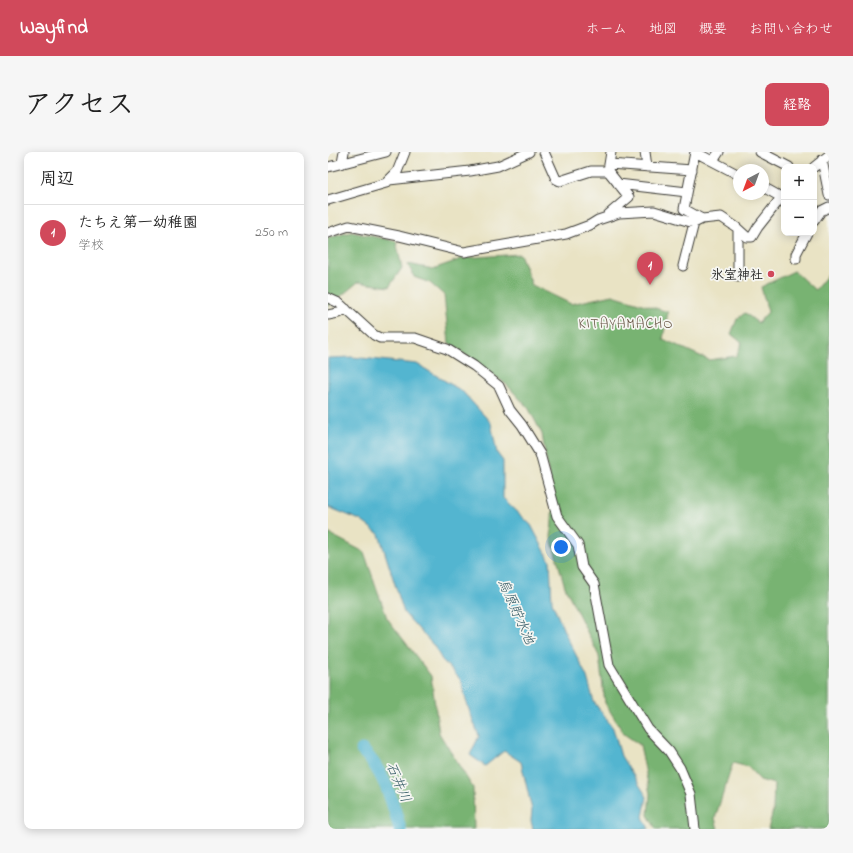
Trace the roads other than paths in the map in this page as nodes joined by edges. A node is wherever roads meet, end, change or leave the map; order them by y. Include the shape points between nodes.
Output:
1 (344, 152) edge
2 (386, 152) edge
3 (405, 152) edge
4 (530, 152) edge
5 (544, 152) edge
6 (611, 152) edge
7 (645, 152) edge
8 (695, 152) edge
9 (719, 152) edge
10 (760, 152) edge
11 (826, 158) edge
12 (713, 161) junction
13 (342, 163) junction
14 (783, 164) edge
15 (817, 165) edge
16 (328, 167) edge
17 (647, 167) junction
18 (608, 168) junction
19 (692, 170) junction
20 (733, 172) edge
21 (389, 180) junction
22 (618, 184) junction
23 (769, 190) edge
24 (687, 192) junction
25 (781, 195) edge
26 (829, 195) edge
27 (781, 198) edge
28 (328, 200) edge
29 (829, 207) edge
30 (817, 217) edge
31 (604, 218) junction
32 (698, 221) junction
33 (738, 229) junction
34 (328, 233) edge
35 (805, 236) edge
36 (796, 259) dead end
37 (683, 266) dead end
38 (738, 277) dead end
39 (328, 298) edge
40 (346, 309) junction
41 (328, 315) edge
42 (695, 829) edge

1 - 13 street
2 - 13 street
3 - 21 street via 397,172
4 - 21 street via 498,166
5 - 18 street via 556,180 560,181
6 - 18 street
7 - 17 street
8 - 12 street
8 - 19 street
9 - 12 street
10 - 14 street
11 - 15 street
11 - 26 street
12 - 20 street
13 - 16 street
17 - 18 street
17 - 19 street
18 - 22 street
19 - 24 street
21 - 28 street
22 - 24 street
22 - 31 street via 629,197
23 - 25 street
24 - 32 street via 684,208
27 - 33 street via 752,237 747,237
29 - 30 street via 821,211
31 - 32 street via 619,213 654,211
31 - 34 street via 566,234 464,252 349,226
32 - 33 street via 721,217
32 - 37 street
33 - 38 street
35 - 36 street
39 - 40 street
40 - 41 street
40 - 42 street via 374,335 380,338 415,338 447,349 499,386 510,410 540,454 557,516 578,545 582,567 594,584 609,666 648,729 668,750 680,768 692,794

